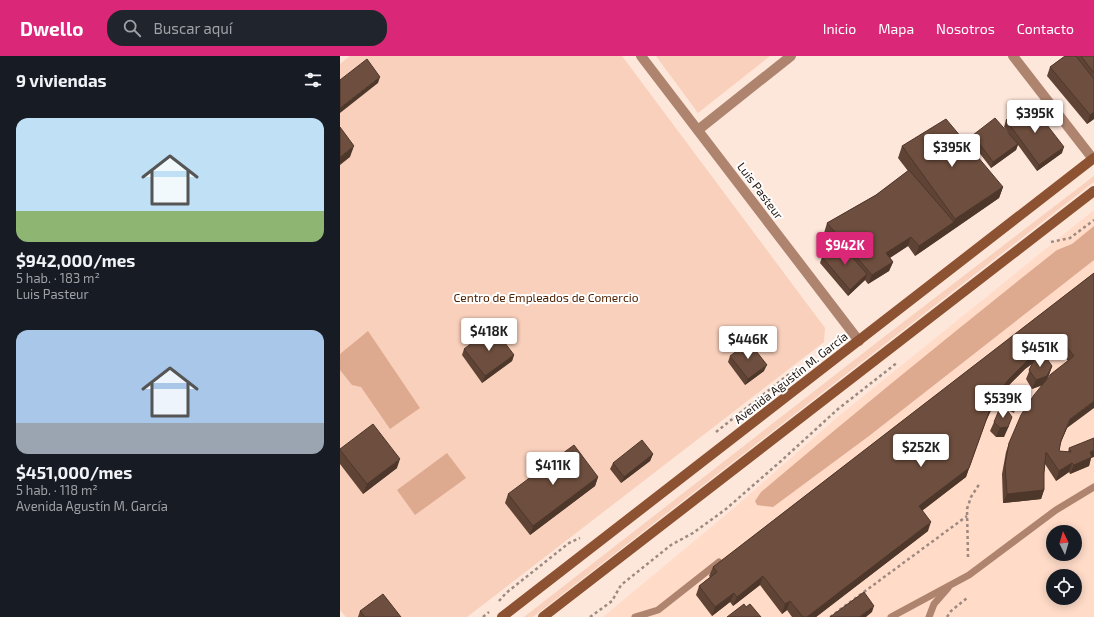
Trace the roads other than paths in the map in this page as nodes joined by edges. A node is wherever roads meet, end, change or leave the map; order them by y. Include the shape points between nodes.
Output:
1 (641, 56) edge
2 (791, 56) edge
3 (1013, 56) edge
4 (698, 130) junction
5 (1093, 159) edge
6 (1094, 191) edge
7 (859, 341) junction
8 (1094, 487) edge
9 (727, 556) edge
10 (951, 584) junction
11 (502, 617) edge
12 (543, 617) edge
13 (635, 617) edge
14 (891, 617) edge
15 (929, 617) edge

1 - 4 street, Luis Pasteur
2 - 4 street
3 - 5 street
4 - 7 street, Luis Pasteur
5 - 7 main road, Avenida Agustín M. García
6 - 12 main road
7 - 11 main road, Avenida Agustín M. García
8 - 10 lane via 1056,510 969,575
9 - 13 lane via 658,610
10 - 14 lane
10 - 15 lane via 934,604

